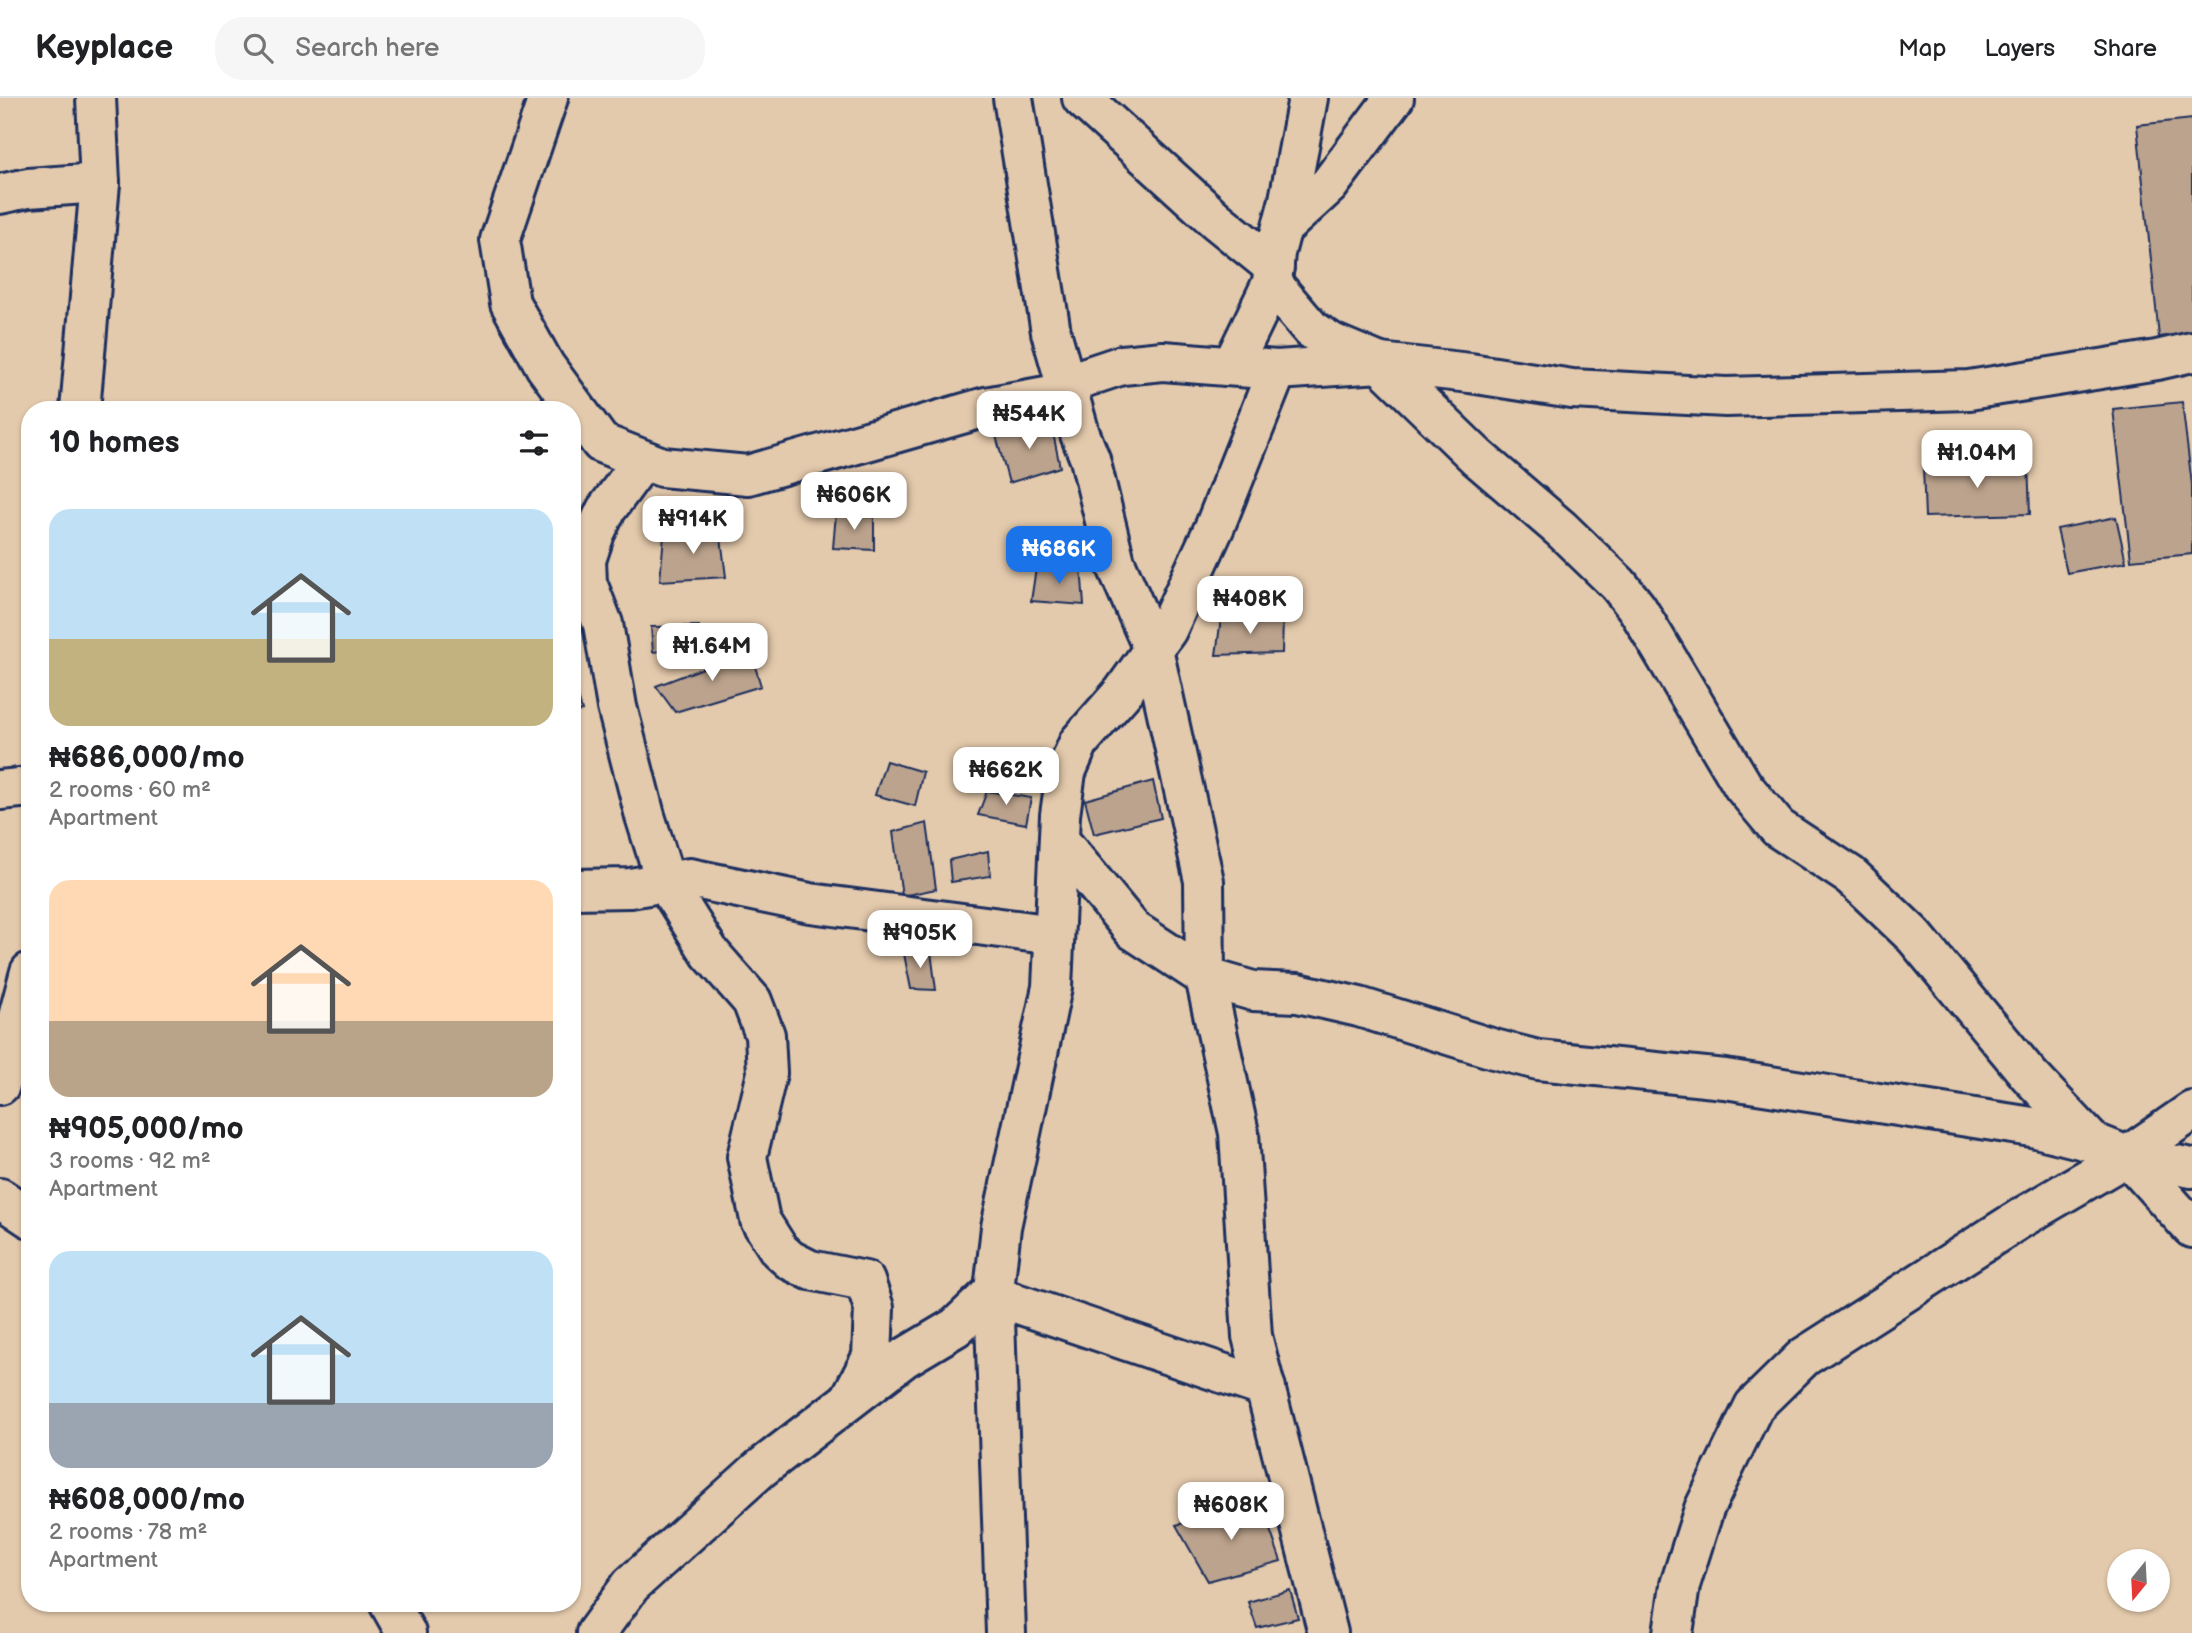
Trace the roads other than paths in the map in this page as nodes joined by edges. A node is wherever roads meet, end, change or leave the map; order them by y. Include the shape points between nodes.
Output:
1 (96, 98) edge
2 (548, 98) edge
3 (1013, 98) edge
4 (1082, 98) edge
5 (1308, 98) edge
6 (1394, 98) edge
7 (100, 183) junction
8 (0, 194) edge
9 (1282, 228) junction
10 (1273, 275) junction
11 (2192, 352) edge
12 (1380, 363) junction
13 (1232, 366) junction
14 (1277, 370) junction
15 (1068, 391) junction
16 (81, 401) edge
17 (570, 401) edge
18 (581, 416) edge
19 (643, 460) junction
20 (1153, 649) junction
21 (21, 788) edge
22 (0, 790) edge
23 (1059, 840) junction
24 (666, 883) junction
25 (581, 889) edge
26 (1054, 935) junction
27 (1205, 977) junction
28 (21, 1006) edge
29 (0, 1084) edge
30 (2192, 1111) edge
31 (2109, 1149) junction
32 (2192, 1168) edge
33 (0, 1198) edge
34 (21, 1212) edge
35 (2192, 1228) edge
36 (994, 1294) junction
37 (1266, 1388) junction
38 (850, 1399) junction
39 (394, 1612) edge
40 (406, 1633) edge
41 (596, 1633) edge
42 (1006, 1633) edge
43 (1328, 1633) edge
44 (1673, 1633) edge

1 - 7 street
2 - 17 street via 500,240 510,303
3 - 15 street via 1049,320
4 - 10 street
5 - 9 street
6 - 9 street via 1329,185
7 - 8 street
7 - 16 street
9 - 10 street
10 - 12 street via 1311,329
10 - 13 street
11 - 12 street via 1969,390 1726,397 1572,389
12 - 14 street
12 - 31 street via 1618,584 1637,608 1743,786 1778,828 1851,876 1914,936 2029,1075
13 - 14 street
13 - 15 street via 1163,361 1122,365 1077,380
14 - 20 street via 1215,526 1167,630
15 - 19 street via 986,407 748,475 662,467
15 - 20 street via 1115,562
18 - 19 street via 601,443
19 - 24 street via 594,533 586,560 587,583 603,624 617,707
20 - 23 street via 1079,742 1066,772
20 - 27 street via 1204,881
21 - 22 street
23 - 26 street
23 - 27 street via 1133,930
24 - 25 street
24 - 26 street via 690,878 810,903
24 - 38 street via 710,953 752,1002 765,1035 767,1073 747,1157 760,1220 790,1260 810,1270 865,1281 874,1308 872,1357
26 - 36 street via 1052,987 1002,1227
27 - 31 street via 1253,991 1298,993 1359,1007 1538,1060 1725,1079 2032,1127
27 - 37 street via 1239,1133 1252,1336
28 - 29 street
30 - 31 street
31 - 32 street
31 - 35 street
31 - 44 street via 2021,1217 1804,1357 1754,1406 1704,1509 1680,1585
33 - 34 street
36 - 37 street
36 - 38 street via 957,1327 904,1358
36 - 42 street
37 - 43 street
38 - 41 street via 761,1469 631,1585
39 - 40 street

